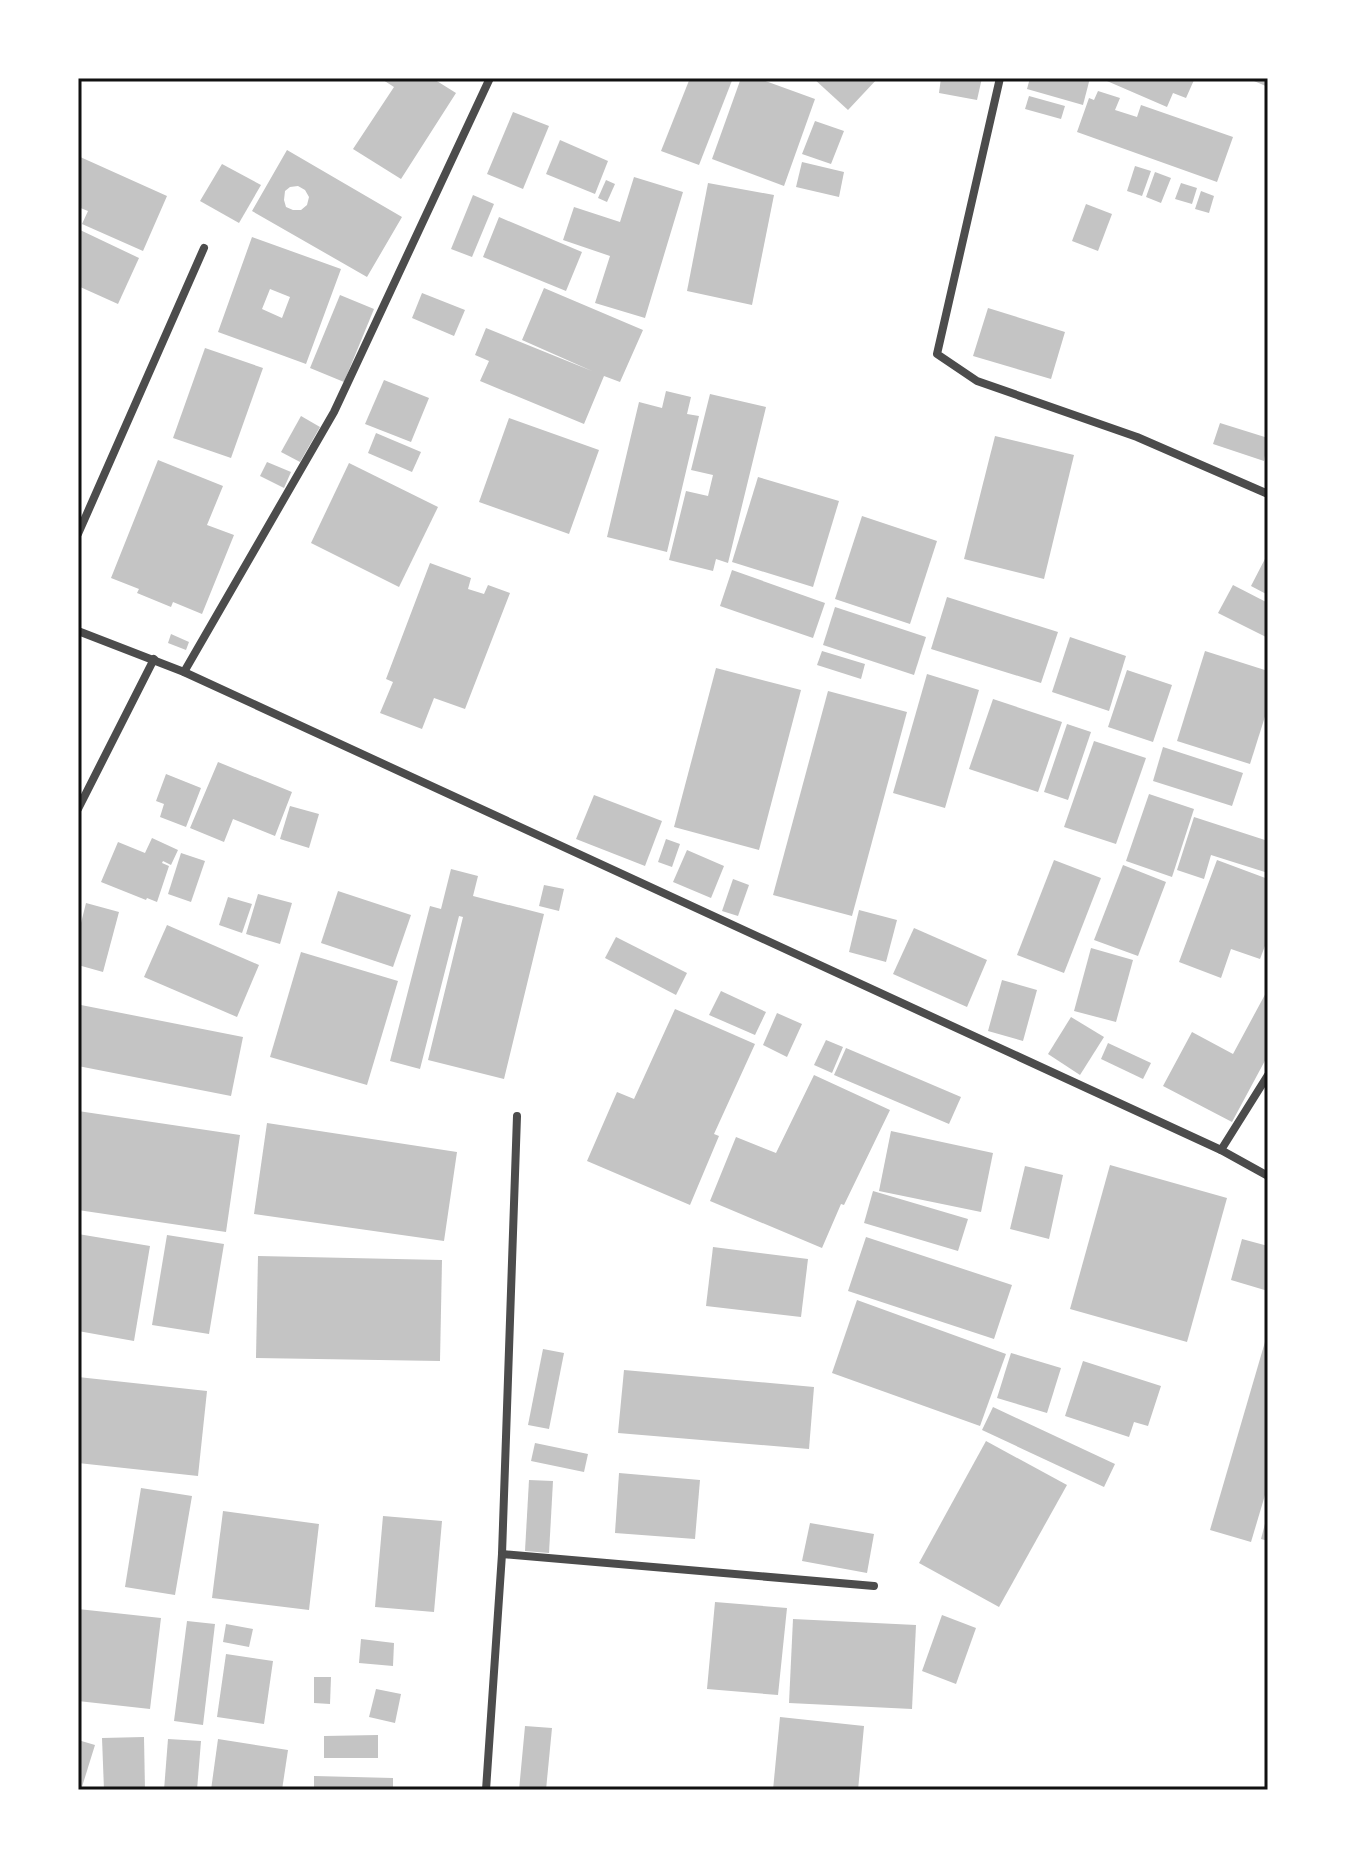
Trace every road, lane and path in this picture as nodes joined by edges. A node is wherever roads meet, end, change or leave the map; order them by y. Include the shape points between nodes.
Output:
1 (490, 78) edge
2 (1000, 78) edge
3 (204, 248) dead end
4 (1268, 494) edge
5 (78, 534) edge
6 (78, 631) edge
7 (154, 659) junction
8 (184, 672) junction
9 (78, 809) edge
10 (1268, 1075) edge
11 (517, 1116) dead end
12 (1221, 1150) junction
13 (1268, 1176) edge
14 (502, 1554) junction
15 (874, 1586) dead end
16 (486, 1790) edge

1 - 8 street via 334,412
2 - 4 street via 937,354 977,381 1137,437
3 - 5 street
6 - 7 street
7 - 8 street
7 - 9 street
8 - 12 street
10 - 12 street
11 - 14 street
12 - 13 street
14 - 15 street
14 - 16 street

